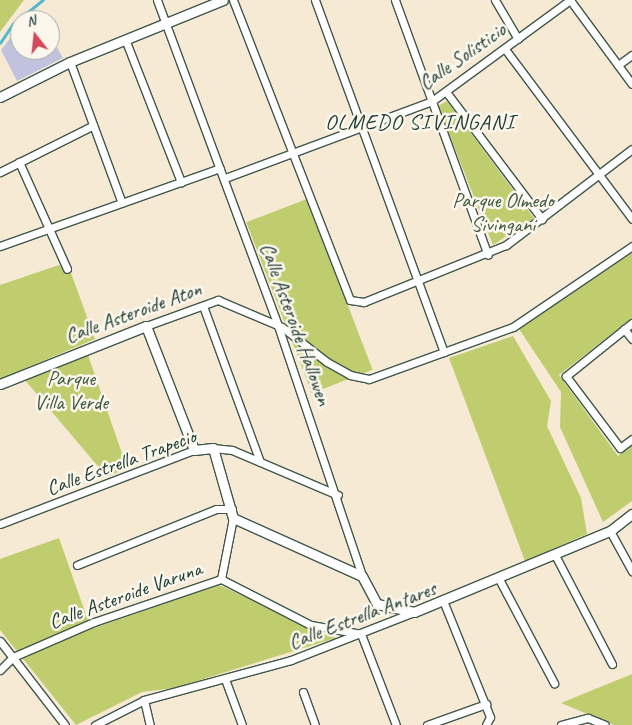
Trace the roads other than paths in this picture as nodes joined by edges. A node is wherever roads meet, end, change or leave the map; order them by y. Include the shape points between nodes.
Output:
1 (157, 0) edge
2 (224, 0) edge
3 (233, 0) edge
4 (315, 0) edge
5 (395, 0) edge
6 (495, 0) edge
7 (570, 0) edge
8 (164, 22) junction
9 (125, 39) junction
10 (518, 39) junction
11 (505, 49) junction
12 (632, 55) edge
13 (70, 62) junction
14 (618, 65) junction
15 (632, 84) edge
16 (447, 92) junction
17 (0, 97) edge
18 (432, 101) junction
19 (92, 126) junction
20 (365, 128) junction
21 (632, 149) edge
22 (294, 153) junction
23 (19, 162) junction
24 (220, 168) junction
25 (0, 172) edge
26 (600, 173) junction
27 (225, 178) junction
28 (181, 182) junction
29 (122, 203) junction
30 (542, 219) junction
31 (632, 219) edge
32 (52, 228) junction
33 (0, 246) edge
34 (632, 246) edge
35 (488, 254) junction
36 (66, 270) dead end
37 (420, 281) junction
38 (203, 306) junction
39 (632, 324) edge
40 (146, 326) junction
41 (278, 326) junction
42 (624, 329) junction
43 (632, 339) edge
44 (444, 352) junction
45 (0, 384) edge
46 (632, 439) edge
47 (213, 448) junction
48 (194, 450) junction
49 (260, 462) junction
50 (338, 495) junction
51 (232, 513) junction
52 (632, 514) edge
53 (0, 524) edge
54 (610, 532) junction
55 (556, 555) junction
56 (77, 565) dead end
57 (632, 571) edge
58 (362, 576) junction
59 (221, 579) junction
60 (499, 579) junction
61 (444, 603) junction
62 (414, 612) junction
63 (361, 634) junction
64 (0, 641) edge
65 (13, 658) junction
66 (612, 664) dead end
67 (0, 670) edge
68 (224, 679) junction
69 (554, 683) dead end
70 (303, 692) dead end
71 (144, 700) junction
72 (486, 704) junction
73 (66, 725) edge
74 (95, 725) edge
75 (150, 725) edge
76 (242, 725) edge
77 (315, 725) edge
78 (396, 725) edge
79 (427, 725) edge
80 (486, 725) edge
81 (561, 725) edge
82 (605, 725) edge

1 - 8 street, Calle Asteroide Hallowen
2 - 8 street
3 - 22 street
4 - 20 street
5 - 18 street
6 - 10 street
7 - 10 street, Calle Solisticio
7 - 14 street
8 - 9 street
8 - 24 street, Calle Asteroide Hallowen
9 - 13 street
9 - 28 street
10 - 11 street, Calle Solisticio
11 - 16 street, Calle Solisticio
11 - 26 street
12 - 14 street
13 - 17 street
13 - 19 street
14 - 15 street
16 - 18 street, Calle Solisticio
16 - 30 street
18 - 20 street, Calle Solisticio
18 - 35 street
19 - 23 street
19 - 29 street
20 - 22 street, Calle Solisticio
20 - 37 street
21 - 26 street
22 - 27 street, Calle Solisticio
22 - 37 street via 350,300 364,302
23 - 25 street
23 - 32 street
24 - 27 street, Calle Asteroide Hallowen
24 - 28 street
26 - 30 street
26 - 31 street
27 - 41 street, Calle Asteroide Hallowen
28 - 29 street
29 - 32 street
30 - 35 street
32 - 33 street
32 - 36 street
34 - 44 street, Calle Asteroide Aton via 513,327
35 - 37 street
37 - 44 street
38 - 40 street, Calle Asteroide Aton
38 - 41 street, Calle Asteroide Aton via 218,300
38 - 49 street
39 - 42 street
40 - 45 street, Calle Asteroide Aton
40 - 48 street
41 - 44 street, Calle Asteroide Aton via 326,362 359,378
41 - 50 street, Calle Asteroide Hallowen
42 - 43 street
42 - 46 street via 566,376 620,448
47 - 48 street, Calle Estrella Trapecio
47 - 49 street, Calle Estrella Trapecio via 232,450
47 - 51 street
48 - 53 street, Calle Estrella Trapecio
49 - 50 street, Calle Estrella Trapecio
50 - 58 street, Calle Asteroide Hallowen
51 - 56 street via 216,509
51 - 58 street
51 - 59 street
52 - 54 street, Calle Estrella Antares
54 - 55 street, Calle Estrella Antares
54 - 57 street
55 - 60 street, Calle Estrella Antares
55 - 66 street
58 - 62 street, Calle Asteroide Hallowen via 377,604
59 - 63 street, Calle Asteroide Varuna via 311,625
59 - 65 street, Calle Asteroide Varuna via 94,622
60 - 61 street, Calle Estrella Antares
60 - 69 street
61 - 62 street, Calle Estrella Antares
61 - 72 street
62 - 63 street, Calle Estrella Antares
63 - 68 street, Calle Estrella Antares
63 - 78 street
64 - 65 street
65 - 67 street, Calle Asteroide Varuna
65 - 73 street
68 - 71 street, Calle Estrella Antares
68 - 76 street
70 - 77 street
71 - 74 street, Calle Estrella Antares
71 - 75 street
72 - 79 street
72 - 80 street via 490,717
81 - 82 street via 588,718

